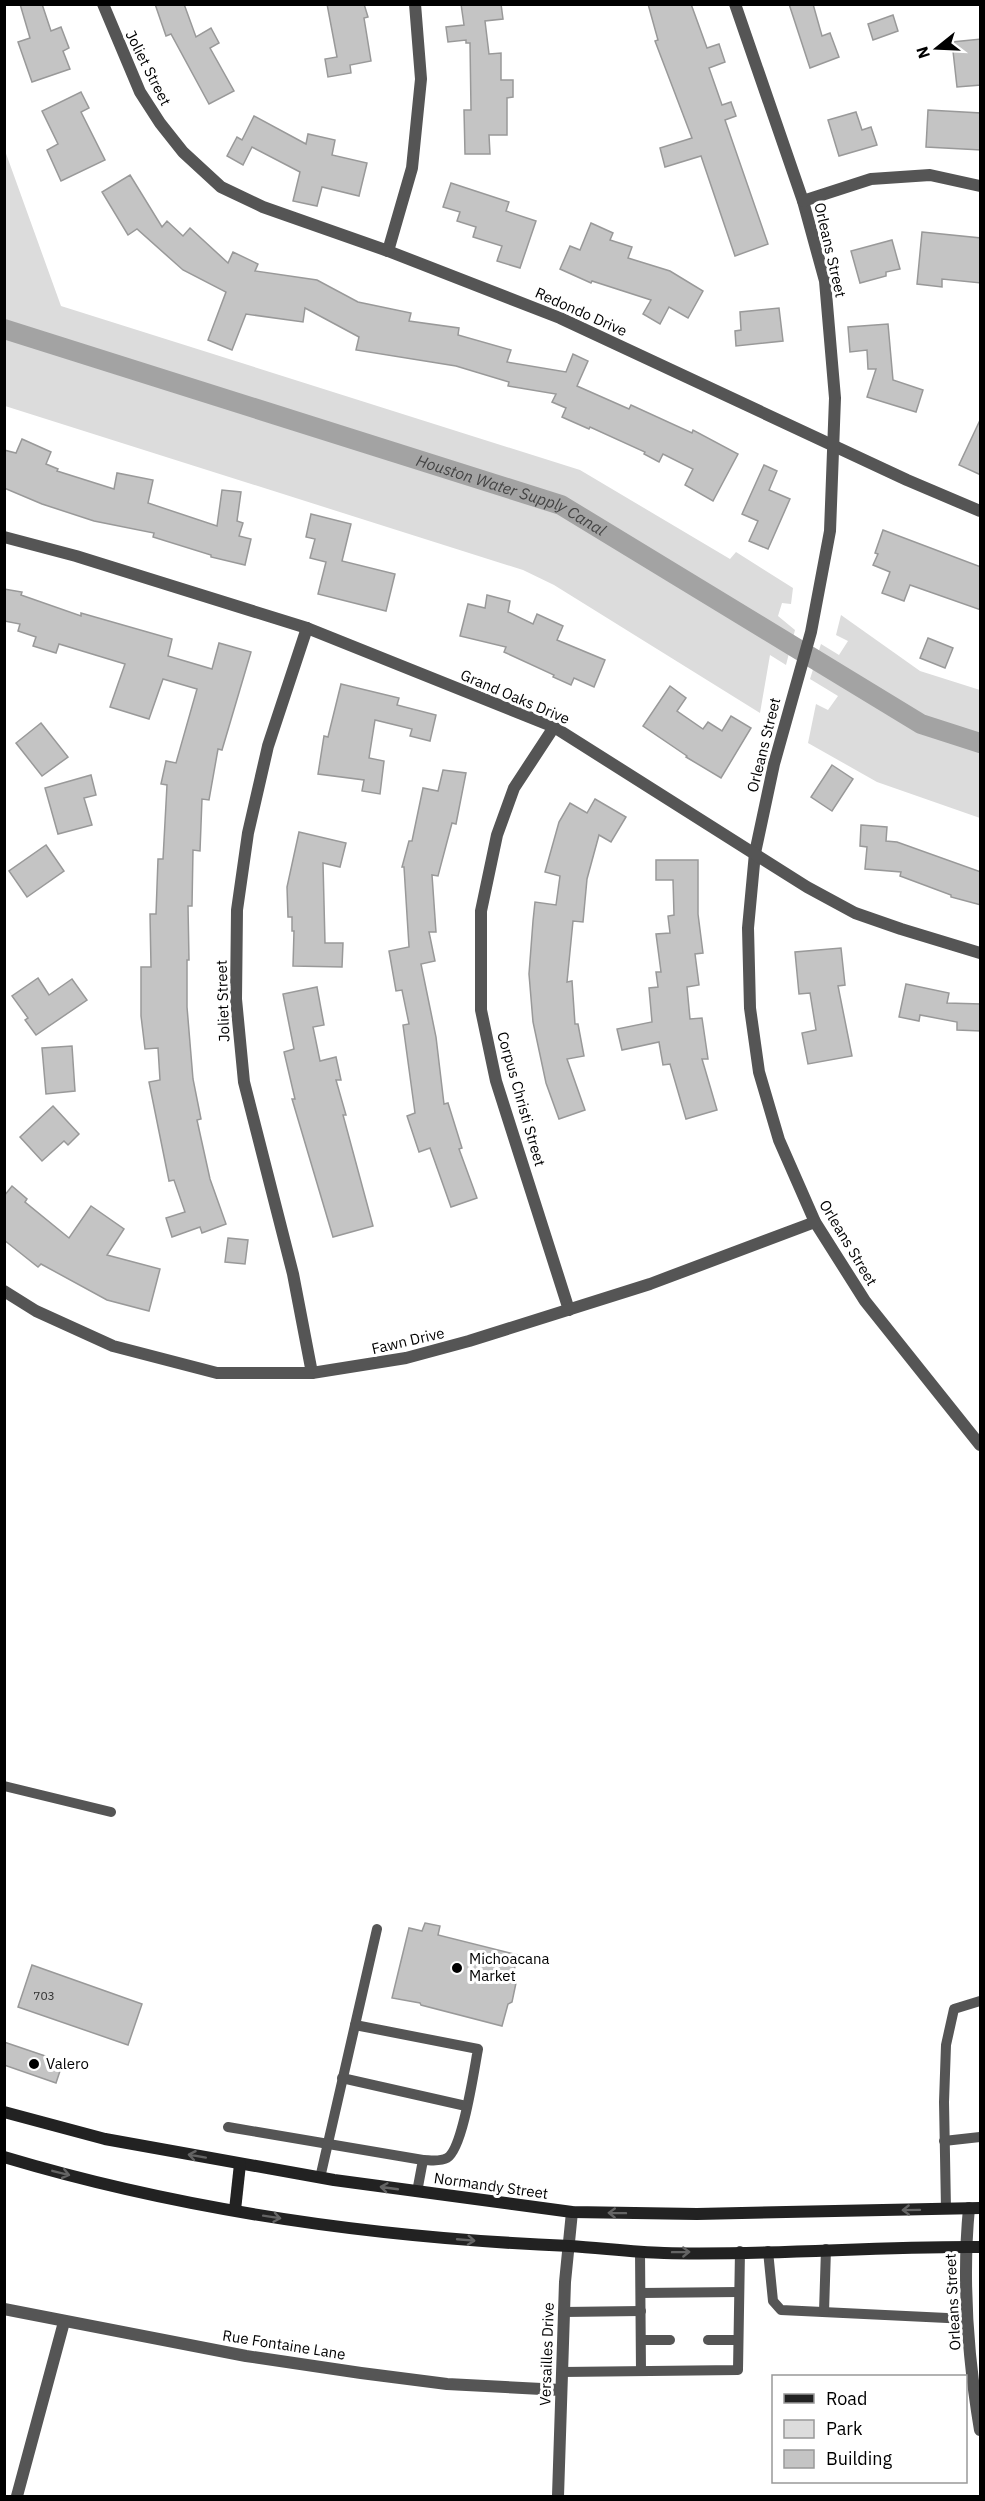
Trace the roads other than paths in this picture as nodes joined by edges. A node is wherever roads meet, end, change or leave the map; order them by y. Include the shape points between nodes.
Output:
1 (103, 4) edge
2 (415, 4) edge
3 (735, 4) edge
4 (174, 141) joint
5 (981, 186) edge
6 (804, 201) junction
7 (388, 251) junction
8 (835, 446) junction
9 (981, 511) edge
10 (4, 537) edge
11 (307, 628) junction
12 (554, 727) junction
13 (755, 853) junction
14 (981, 953) edge
15 (815, 1222) junction
16 (4, 1291) edge
17 (569, 1310) junction
18 (312, 1373) junction
19 (981, 1445) edge
20 (4, 1786) edge
21 (111, 1812) dead end
22 (377, 1929) dead end
23 (981, 2001) edge
24 (355, 2025) junction
25 (342, 2078) junction
26 (466, 2106) junction
27 (4, 2112) edge
28 (228, 2127) dead end
29 (981, 2137) edge
30 (944, 2141) junction
31 (328, 2143) junction
32 (4, 2157) edge
33 (423, 2160) junction
34 (240, 2164) junction
35 (320, 2178) junction
36 (417, 2192) junction
37 (975, 2208) edge
38 (946, 2209) junction
39 (235, 2210) junction
40 (572, 2212) junction
41 (569, 2246) junction
42 (965, 2247) junction
43 (981, 2247) edge
44 (826, 2249) junction
45 (740, 2251) junction
46 (768, 2251) junction
47 (640, 2252) junction
48 (739, 2292) junction
49 (641, 2293) junction
50 (4, 2309) edge
51 (640, 2311) junction
52 (564, 2312) junction
53 (825, 2312) junction
54 (968, 2319) junction
55 (64, 2322) junction
56 (641, 2340) junction
57 (670, 2340) dead end
58 (708, 2340) dead end
59 (738, 2340) junction
60 (641, 2371) junction
61 (562, 2372) junction
62 (561, 2390) junction
63 (981, 2430) edge
64 (17, 2496) edge
65 (558, 2496) edge

1 - 4 street, Joliet Street via 140,92
2 - 7 street via 421,79 414,157
3 - 6 street, Orleans Street
4 - 7 street, Redondo Drive via 221,187 263,207
5 - 6 street via 930,175 872,179
6 - 8 street, Orleans Street via 825,281
7 - 8 street, Redondo Drive via 560,318
8 - 9 street, Redondo Drive
8 - 13 street, Orleans Street via 830,531 811,632 774,764
10 - 11 street, Grand Oaks Drive
11 - 12 street, Grand Oaks Drive
11 - 18 street, Joliet Street via 268,746 248,833 237,910 236,999 244,1082 293,1274
12 - 13 street, Grand Oaks Drive
12 - 17 street, Corpus Christi Street via 514,788 497,835 481,911 481,1010 496,1081
13 - 14 street, Grand Oaks Drive via 855,913
13 - 15 street, Orleans Street via 748,951 750,1008 759,1071 779,1140
15 - 17 street, Fawn Drive
15 - 19 street, Orleans Street via 865,1301
16 - 18 street, Fawn Drive via 36,1311 112,1346 217,1373
17 - 18 street, Fawn Drive via 406,1358
20 - 21 lane
22 - 24 lane
23 - 30 lane via 954,2009 946,2045
24 - 25 lane
24 - 26 lane via 478,2049
25 - 26 lane
25 - 31 lane
26 - 33 lane via 453,2152 436,2161
34 -> 27 main road, Normandy Street via 105,2139
28 - 31 lane
29 - 30 lane
30 - 38 lane
31 - 33 lane
31 - 35 lane
32 -> 39 main road via 134,2191
33 - 36 lane
34 - 35 main road, Normandy Street
34 - 39 main road
36 -> 35 main road, Normandy Street
36 - 40 main road, Normandy Street
37 - 38 main road, Normandy Street
37 - 42 street, Orleans Street
38 -> 40 main road, Normandy Street via 697,2214
39 -> 41 main road via 406,2236
40 - 41 street, Versailles Drive
41 - 47 main road
41 - 52 street, Versailles Drive
42 - 43 main road
42 - 44 main road
42 - 54 street, Orleans Street
44 - 46 main road
44 - 53 lane
45 - 46 main road
47 -> 45 main road
45 - 48 lane
46 - 53 lane via 773,2301 781,2310
47 - 49 lane
48 - 49 lane
48 - 59 lane
49 - 51 lane
50 - 55 street, Rue Fontaine Lane
51 - 52 lane
51 - 56 lane
52 - 61 street, Versailles Drive
53 - 54 lane
54 - 63 street, Orleans Street
55 - 62 street, Rue Fontaine Lane via 361,2373 447,2384
55 - 64 street
56 - 57 lane
56 - 60 lane
58 - 59 lane
59 - 60 lane via 738,2370
60 - 61 lane
61 - 62 street, Versailles Drive
62 - 65 street, Versailles Drive

